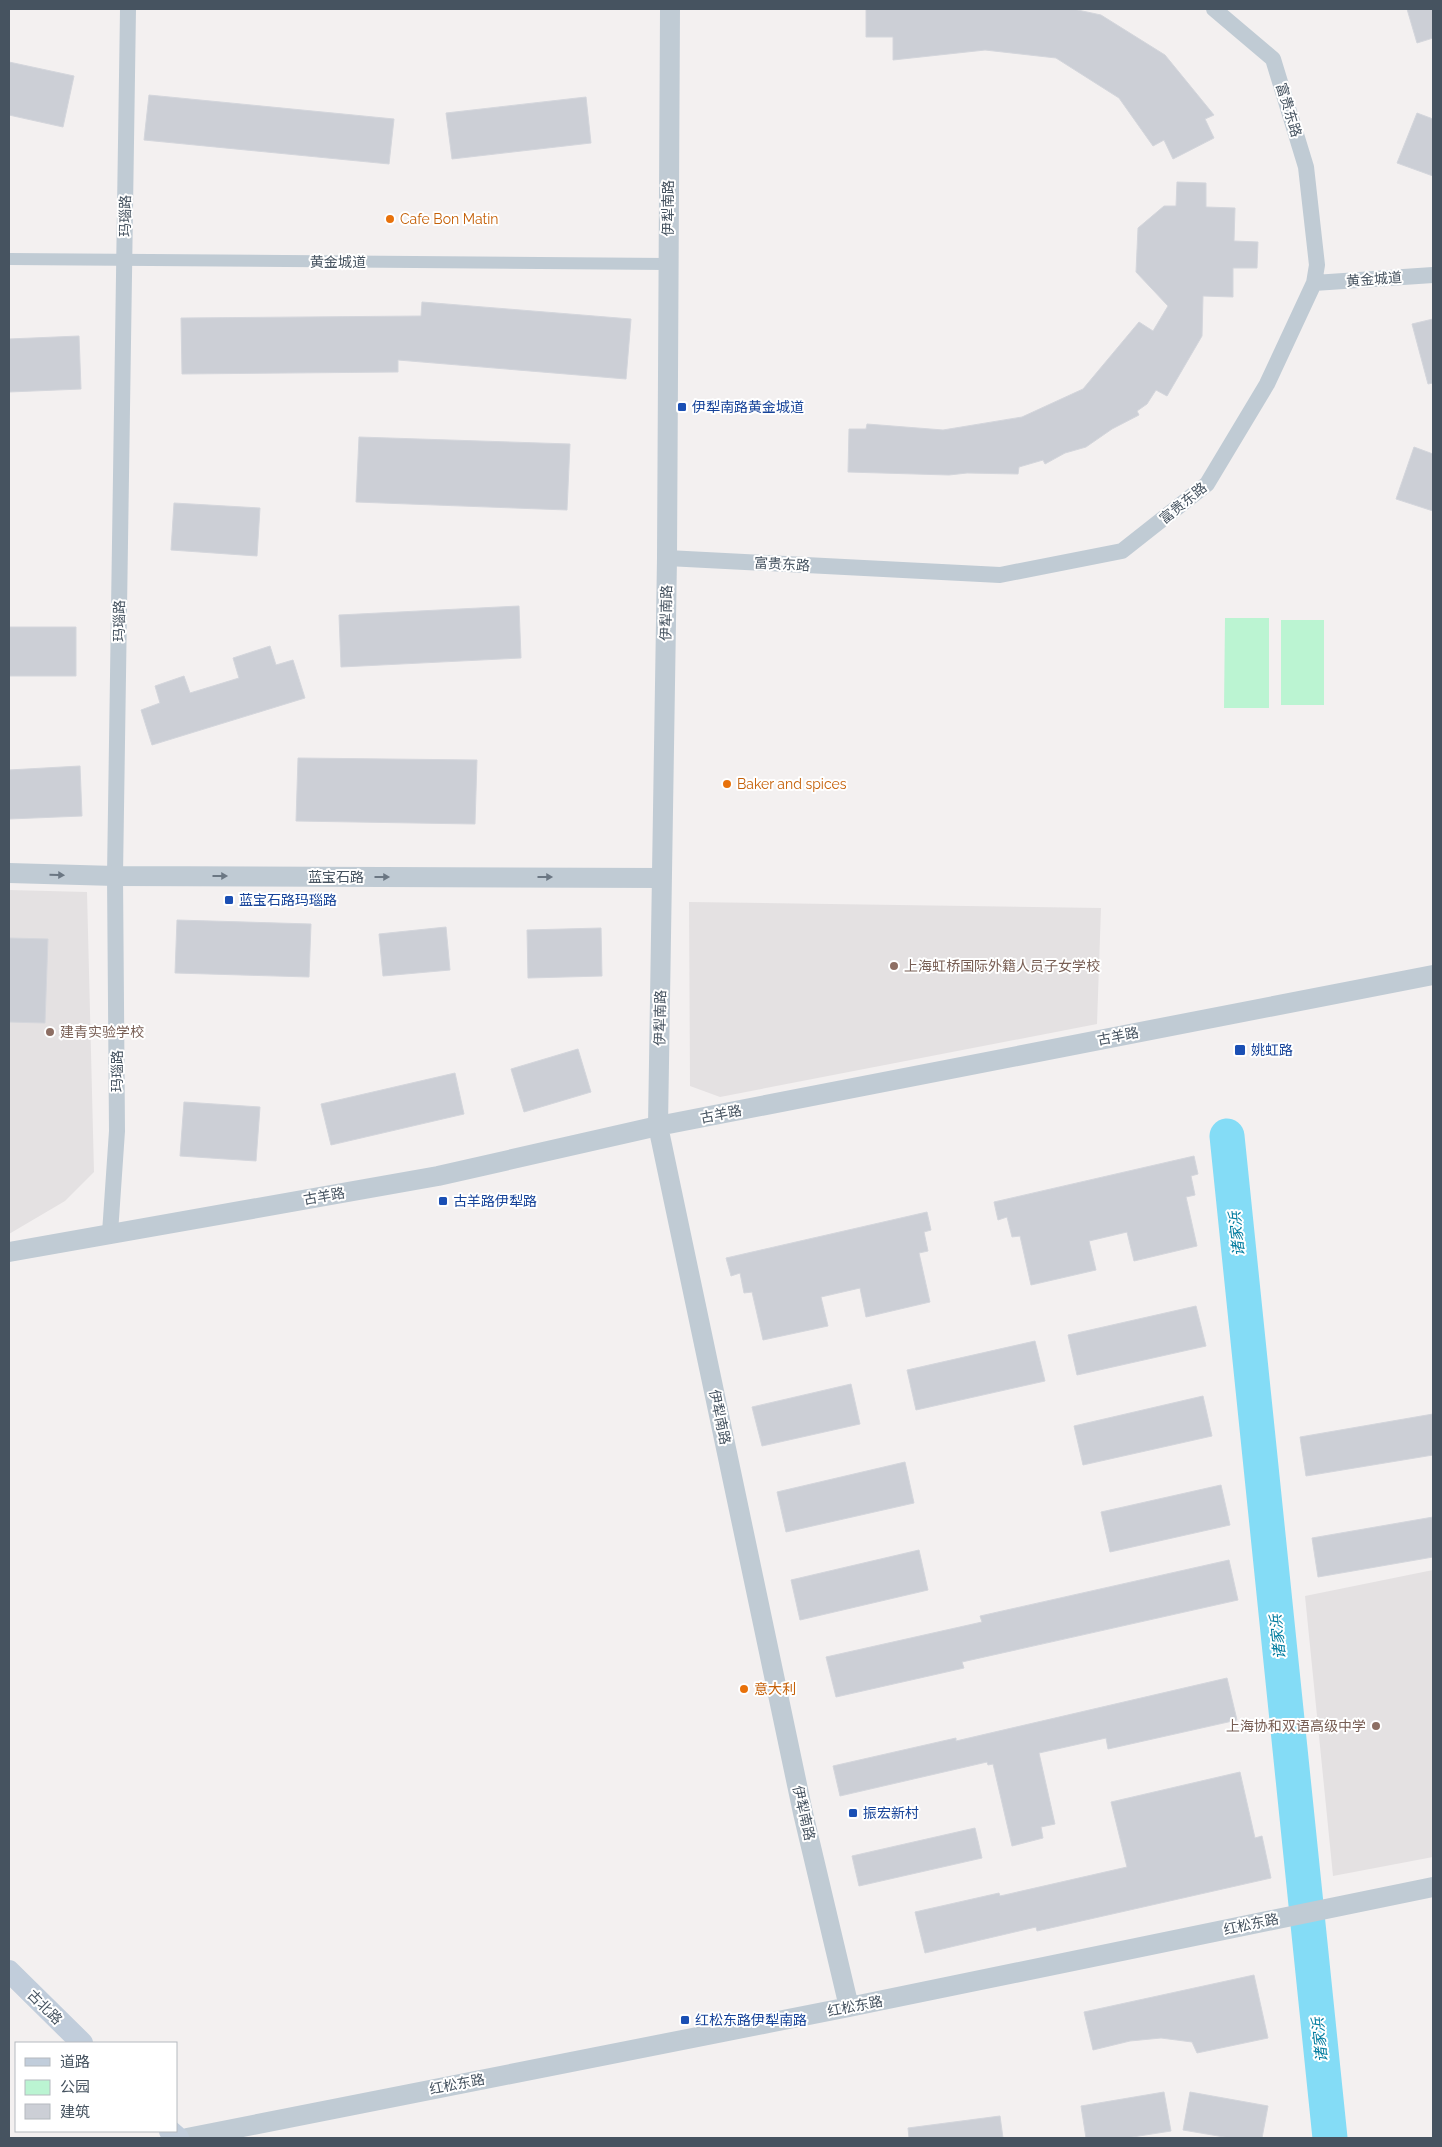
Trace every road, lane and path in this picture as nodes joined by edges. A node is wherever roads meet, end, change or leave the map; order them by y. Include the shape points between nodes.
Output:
1 (128, 9) edge
2 (670, 9) edge
3 (1214, 9) edge
4 (9, 259) edge
5 (124, 261) junction
6 (668, 264) junction
7 (1433, 275) edge
8 (1314, 283) junction
9 (666, 558) junction
10 (9, 873) edge
11 (115, 876) junction
12 (662, 878) junction
13 (1433, 975) edge
14 (658, 1126) junction
15 (110, 1233) junction
16 (9, 1252) edge
17 (1433, 1887) edge
18 (9, 1971) edge
19 (849, 2007) junction
20 (81, 2042) edge
21 (187, 2138) edge

1 - 5 street, 玛瑙路
2 - 6 street, 伊犁南路
3 - 8 street, 富贵东路 via 1273,59 1306,167 1317,265
4 - 5 street, 黄金城道
5 - 6 street, 黄金城道
5 - 11 street, 玛瑙路
6 - 9 street, 伊犁南路
7 - 8 street, 黄金城道
8 - 9 street, 富贵东路 via 1267,384 1207,484 1122,551 1000,575
9 - 12 street, 伊犁南路
10 -> 11 street, 蓝宝石路
11 -> 12 street, 蓝宝石路
11 - 15 street, 玛瑙路 via 117,1130
12 - 14 street, 伊犁南路
13 - 14 street, 古羊路
14 - 15 street, 古羊路 via 438,1176
14 - 19 street, 伊犁南路 via 803,1813
15 - 16 street, 古羊路
17 - 19 street, 红松东路
18 - 20 main road, 古北路
19 - 21 street, 红松东路

